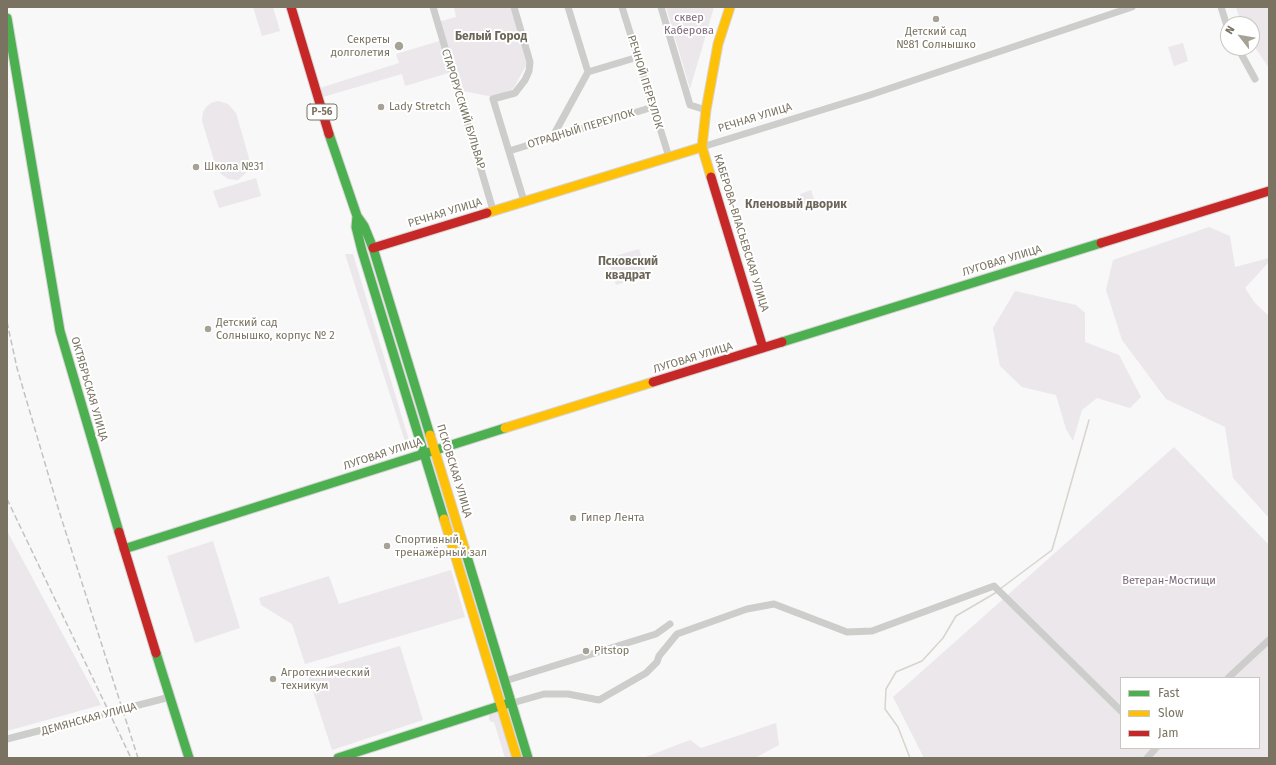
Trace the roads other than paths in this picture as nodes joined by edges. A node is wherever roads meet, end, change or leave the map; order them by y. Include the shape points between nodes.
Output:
1 (290, 7) edge
2 (433, 7) edge
3 (514, 7) edge
4 (568, 7) edge
5 (622, 7) edge
6 (661, 7) edge
7 (730, 7) edge
8 (1132, 7) edge
9 (7, 18) edge
10 (1242, 56) edge
11 (638, 57) junction
12 (588, 72) junction
13 (1255, 79) dead end
14 (653, 107) junction
15 (706, 110) junction
16 (552, 138) junction
17 (702, 147) junction
18 (509, 152) junction
19 (669, 157) junction
20 (1269, 190) edge
21 (524, 201) junction
22 (493, 210) junction
23 (357, 216) junction
24 (373, 248) junction
25 (390, 303) junction
26 (379, 306) junction
27 (763, 348) junction
28 (435, 450) junction
29 (424, 453) junction
30 (124, 549) junction
31 (670, 624) dead end
32 (1269, 640) edge
33 (1229, 677) edge
34 (505, 681) junction
35 (170, 697) junction
36 (511, 703) junction
37 (501, 706) junction
38 (1120, 710) edge
39 (7, 740) edge
40 (1155, 749) edge
41 (189, 758) edge
42 (338, 758) edge
43 (517, 758) edge
44 (528, 758) edge
45 (1147, 758) edge

1 - 23 main road, ПСКОВСКАЯ УЛИЦА / Р-56
2 - 22 street, СТАРОРУССКИЙ БУЛЬВАР
3 - 18 street via 530,62 525,80 515,93 493,99
4 - 12 street
5 - 11 street, РЕЧНОЙ ПЕРЕУЛОК
6 - 15 street via 690,105
7 - 15 main road, КАБЕРОВА-ВЛАСЬЕВСКАЯ УЛИЦА via 718,44
8 - 17 street, РЕЧНАЯ УЛИЦА via 867,96
9 - 30 main road, ОКТЯБРЬСКАЯ УЛИЦА via 60,331
10 - 13 street
11 - 12 street
11 - 14 street, РЕЧНОЙ ПЕРЕУЛОК
12 - 16 street
14 - 16 street, ОТРАДНЫЙ ПЕРЕУЛОК
14 - 19 street, РЕЧНОЙ ПЕРЕУЛОК
15 - 17 main road, КАБЕРОВА-ВЛАСЬЕВСКАЯ УЛИЦА
16 - 18 street, ОТРАДНЫЙ ПЕРЕУЛОК
17 - 19 main road, РЕЧНАЯ УЛИЦА
17 - 27 main road, КАБЕРОВА-ВЛАСЬЕВСКАЯ УЛИЦА
18 - 21 street
19 - 21 main road, РЕЧНАЯ УЛИЦА
20 - 27 main road, ЛУГОВАЯ УЛИЦА
21 - 22 main road, РЕЧНАЯ УЛИЦА
22 - 24 main road, РЕЧНАЯ УЛИЦА
23 - 24 main road, ПСКОВСКАЯ УЛИЦА
23 - 26 main road, ПСКОВСКАЯ УЛИЦА / Р-56 via 356,227
24 - 25 main road, ПСКОВСКАЯ УЛИЦА
25 - 26 main road via 385,309
25 - 28 main road, ПСКОВСКАЯ УЛИЦА
26 - 29 main road, ПСКОВСКАЯ УЛИЦА / Р-56
27 - 28 main road, ЛУГОВАЯ УЛИЦА
28 - 29 main road, ЛУГОВАЯ УЛИЦА
28 - 34 main road, ПСКОВСКАЯ УЛИЦА
29 - 30 main road, ЛУГОВАЯ УЛИЦА
29 - 37 main road, ПСКОВСКАЯ УЛИЦА / Р-56
30 - 35 main road, ОКТЯБРЬСКАЯ УЛИЦА
31 - 34 street via 656,634
32 - 33 street
34 - 36 main road, ПСКОВСКАЯ УЛИЦА
35 - 39 street, ДЕМЯНСКАЯ УЛИЦА
35 - 41 main road, ОКТЯБРЬСКАЯ УЛИЦА
36 - 37 street
36 - 38 street via 544,694 568,694 599,700 646,673 677,634 747,609 774,604 847,632 872,631 994,586
36 - 44 main road, ПСКОВСКАЯ УЛИЦА
37 - 42 main road
37 - 43 main road, ПСКОВСКАЯ УЛИЦА / Р-56
40 - 45 street

